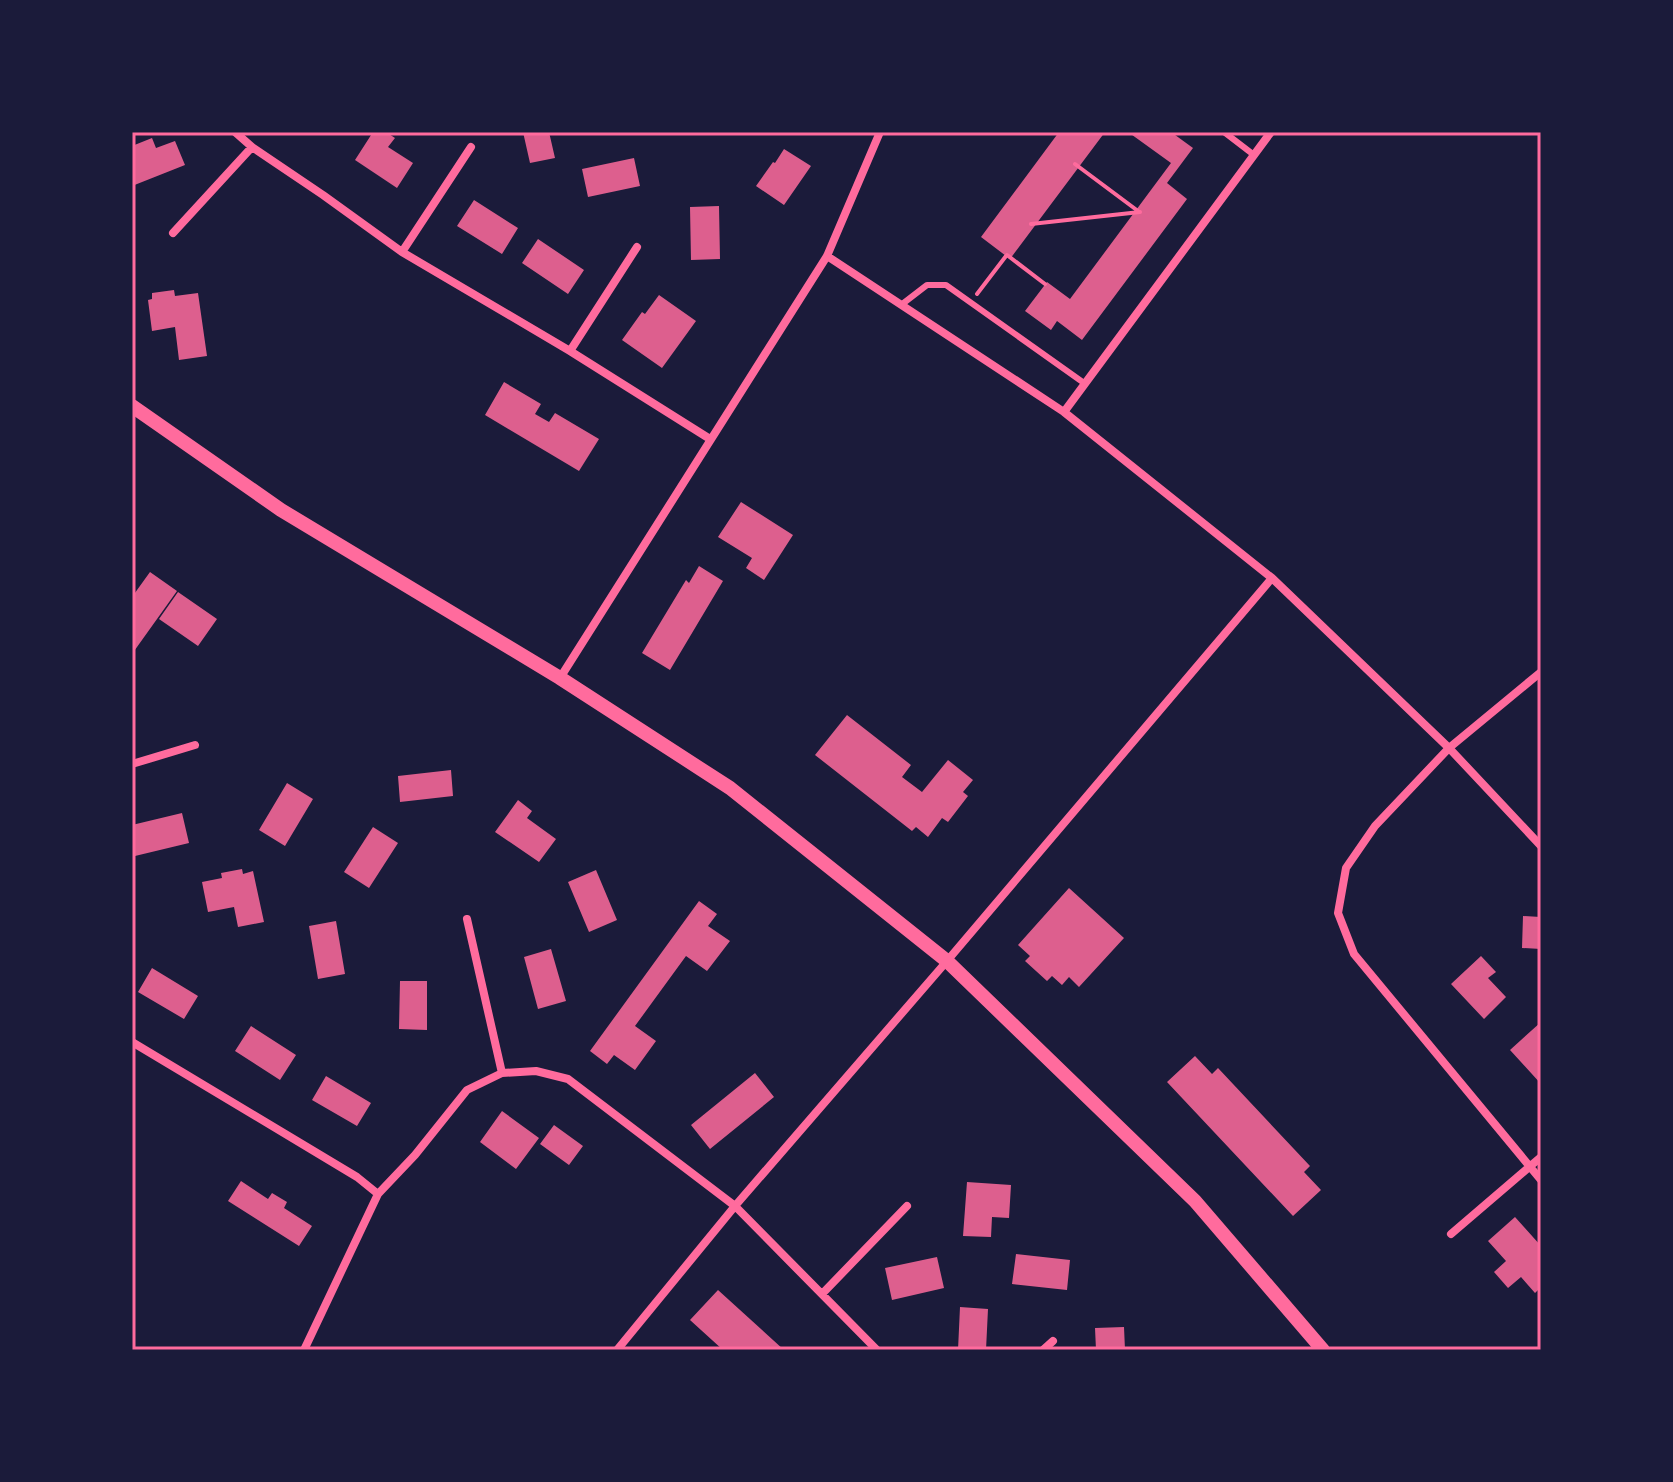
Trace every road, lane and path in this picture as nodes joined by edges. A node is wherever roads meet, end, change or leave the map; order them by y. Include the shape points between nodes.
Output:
1 (235, 132) edge
2 (880, 132) edge
3 (1224, 132) edge
4 (1271, 132) edge
5 (252, 147) junction
6 (471, 147) dead end
7 (1254, 155) junction
8 (1075, 164) dead end
9 (1031, 224) dead end
10 (173, 233) dead end
11 (637, 247) dead end
12 (402, 252) junction
13 (827, 256) junction
14 (1045, 284) dead end
15 (971, 303) junction
16 (901, 305) junction
17 (570, 351) junction
18 (1084, 383) junction
19 (132, 406) edge
20 (1064, 412) junction
21 (710, 439) junction
22 (1272, 578) junction
23 (1541, 672) edge
24 (560, 678) junction
25 (195, 745) dead end
26 (1449, 748) junction
27 (132, 764) edge
28 (1541, 846) edge
29 (467, 919) dead end
30 (947, 961) junction
31 (132, 1042) edge
32 (502, 1073) junction
33 (1541, 1157) edge
34 (1530, 1167) junction
35 (1541, 1180) edge
36 (378, 1194) junction
37 (735, 1206) junction
38 (907, 1206) dead end
39 (1451, 1234) dead end
40 (822, 1294) junction
41 (1053, 1341) dead end
42 (304, 1350) edge
43 (617, 1350) edge
44 (877, 1350) edge
45 (1043, 1350) edge
46 (1323, 1350) edge

1 - 5 street
2 - 13 street
3 - 7 lane
4 - 7 street
5 - 10 street
5 - 12 street
6 - 12 street
7 - 18 street
8 - 9 path via 1140,212
11 - 17 street
12 - 17 street
13 - 16 street
13 - 21 street
14 - 15 path via 1006,256
15 - 16 lane via 946,285 927,285
15 - 18 lane
16 - 20 street
17 - 21 street
18 - 20 street
19 - 24 street via 281,510
20 - 22 street
21 - 24 street
22 - 26 street
22 - 30 street
23 - 26 street
24 - 30 street via 730,788
25 - 27 street
26 - 28 street
26 - 34 street via 1375,826 1346,868 1338,913 1354,954
29 - 32 street
30 - 37 street
30 - 46 street via 1195,1201
31 - 36 street
32 - 36 street via 467,1090
32 - 37 street via 536,1071 568,1079
33 - 34 street
34 - 35 street
34 - 39 street
36 - 42 street
37 - 40 street
37 - 43 street
38 - 40 street
40 - 44 street
41 - 45 street

